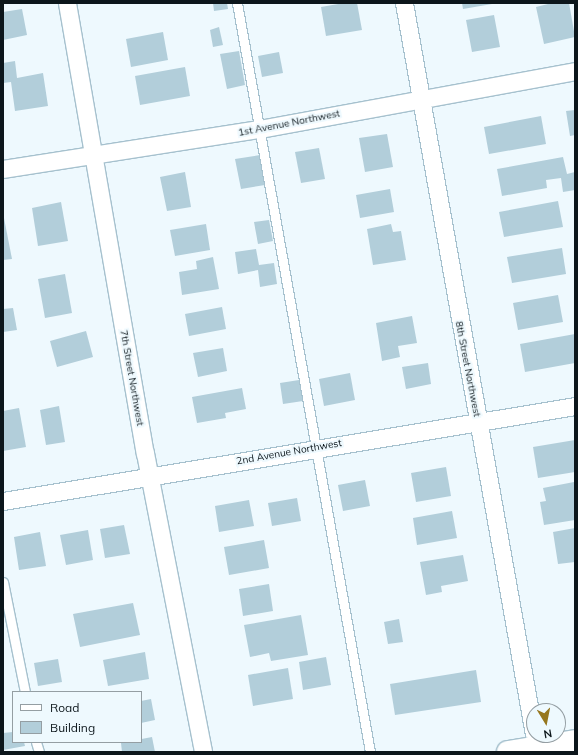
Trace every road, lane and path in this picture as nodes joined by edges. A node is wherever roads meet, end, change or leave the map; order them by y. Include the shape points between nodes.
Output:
1 (67, 3) edge
2 (236, 3) edge
3 (404, 3) edge
4 (575, 71) edge
5 (421, 98) junction
6 (259, 129) junction
7 (94, 154) junction
8 (3, 169) edge
9 (575, 406) edge
10 (478, 422) junction
11 (316, 447) junction
12 (150, 478) junction
13 (3, 501) edge
14 (3, 582) edge
15 (25, 691) edge
16 (529, 703) edge
17 (533, 743) edge
18 (204, 752) edge
19 (370, 752) edge
20 (508, 752) edge

1 - 7 street, 7th Street Northwest
2 - 6 lane
3 - 5 street, 8th Street Northwest
4 - 5 street, 1st Avenue Northwest
5 - 6 street, 1st Avenue Northwest
5 - 10 street, 8th Street Northwest
6 - 7 street, 1st Avenue Northwest
6 - 11 lane
7 - 8 street, 1st Avenue Northwest
7 - 12 street, 7th Street Northwest
9 - 10 street, 2nd Avenue Northwest
10 - 11 street, 2nd Avenue Northwest
10 - 16 street, 8th Street Northwest
11 - 12 street, 2nd Avenue Northwest
11 - 19 lane
12 - 13 street, 2nd Avenue Northwest
12 - 18 street, 7th Street Northwest
14 - 15 lane
17 - 20 main road

